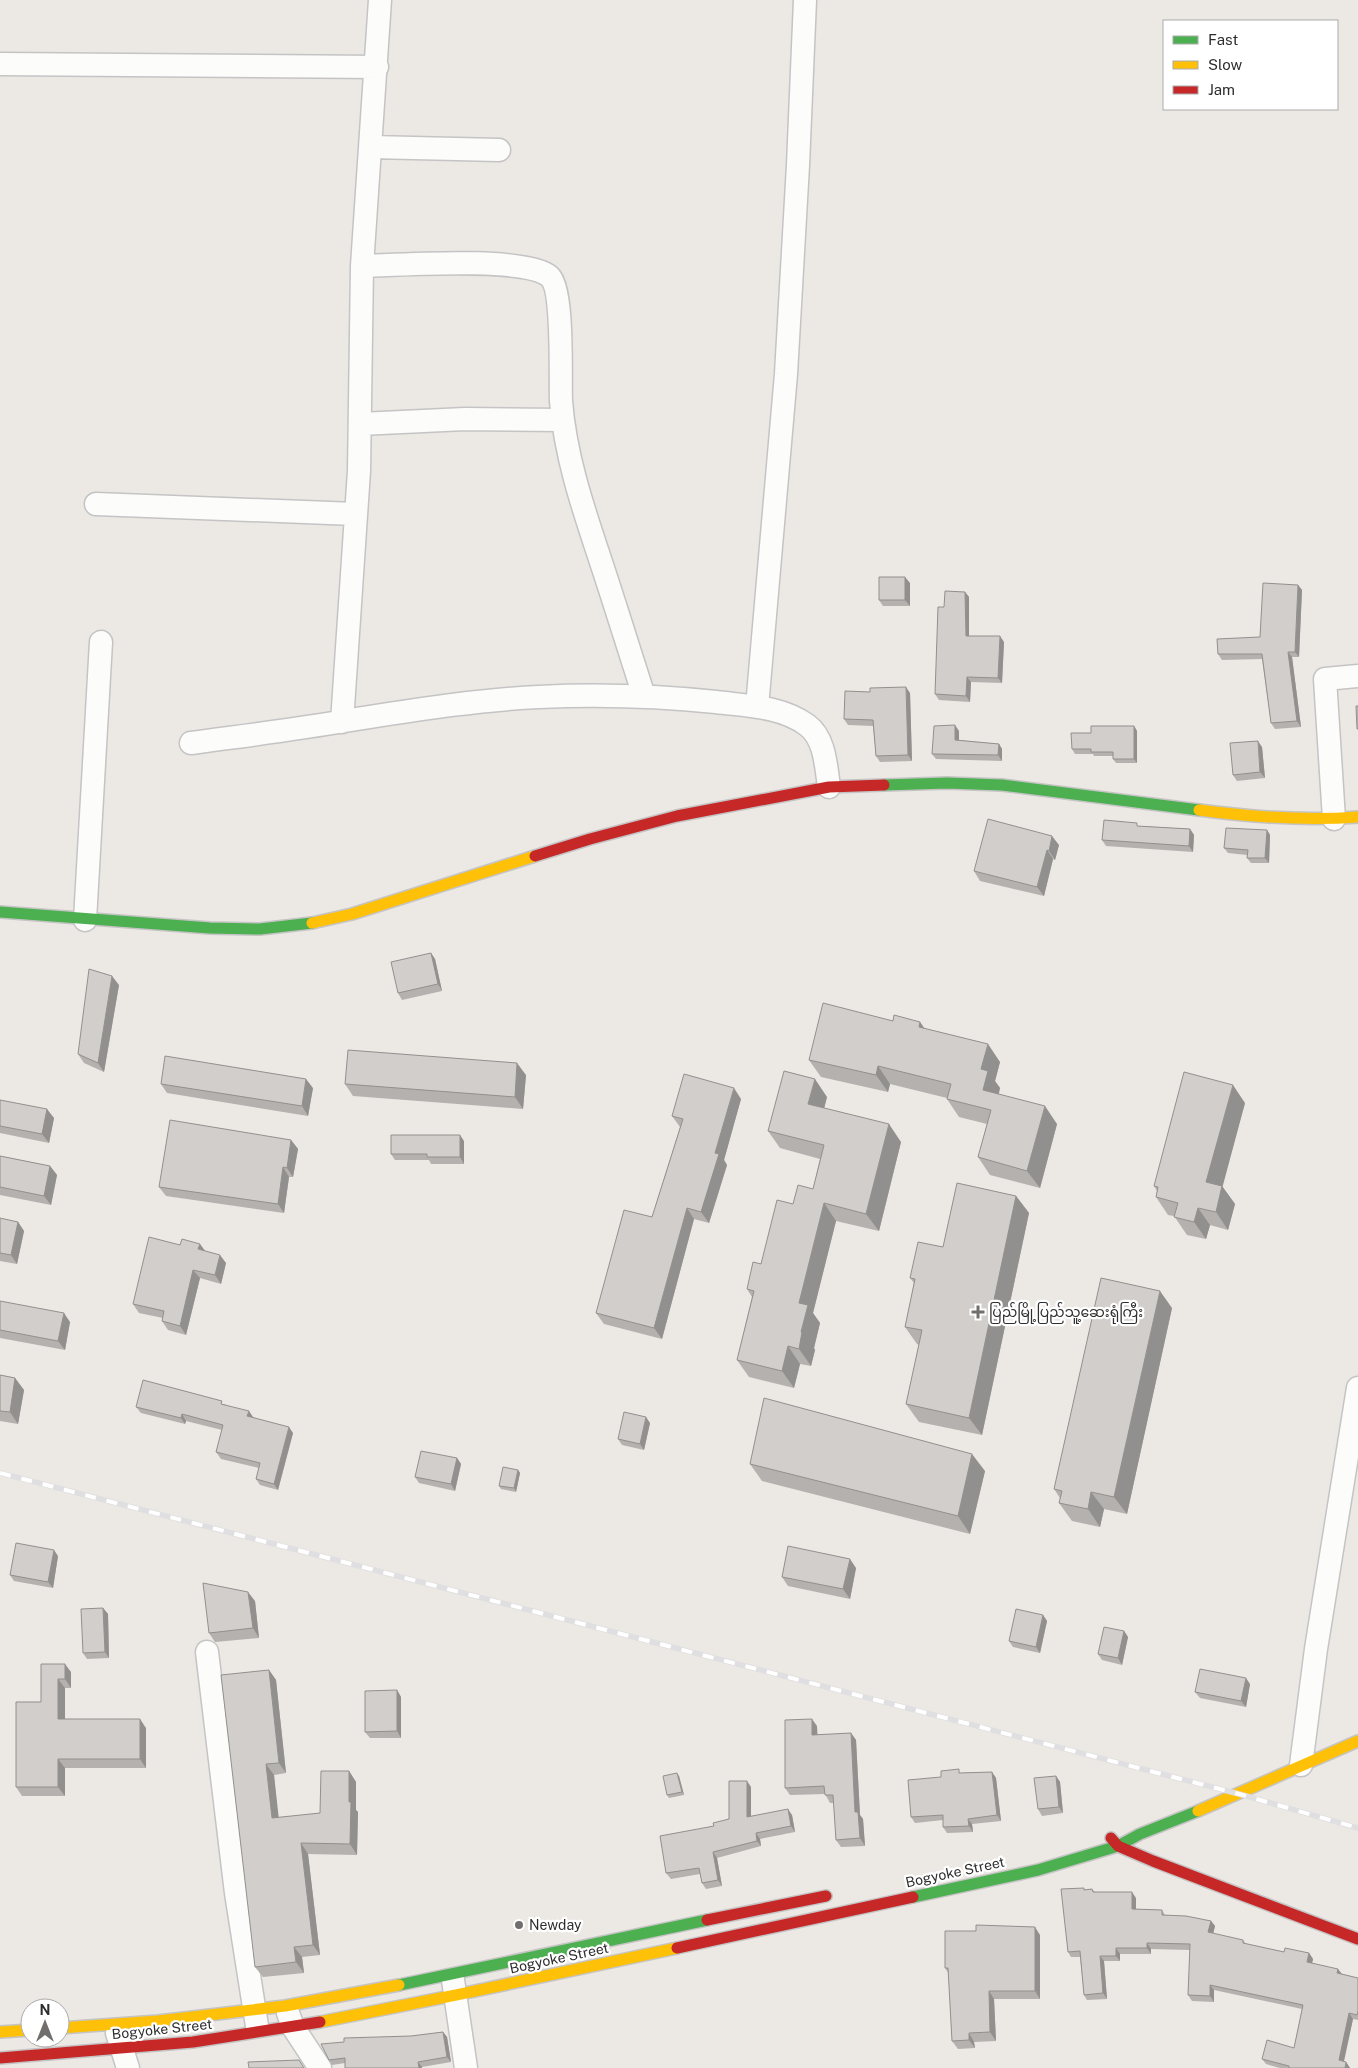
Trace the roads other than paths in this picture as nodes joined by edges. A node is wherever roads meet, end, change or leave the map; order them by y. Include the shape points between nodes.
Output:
1 (380, 0) edge
2 (805, 0) edge
3 (0, 64) edge
4 (377, 66) junction
5 (371, 147) junction
6 (499, 150) dead end
7 (362, 266) junction
8 (562, 420) junction
9 (360, 424) junction
10 (96, 504) dead end
11 (355, 514) junction
12 (101, 642) dead end
13 (1358, 676) edge
14 (644, 696) junction
15 (757, 707) junction
16 (342, 722) junction
17 (191, 743) dead end
18 (829, 787) junction
19 (1358, 817) edge
20 (1334, 819) junction
21 (0, 912) edge
22 (85, 920) junction
23 (1358, 1388) edge
24 (207, 1652) dead end
25 (1358, 1741) edge
26 (1301, 1765) junction
27 (1092, 1842) dead end
28 (1114, 1842) junction
29 (834, 1894) dead end
30 (741, 1913) junction
31 (747, 1932) junction
32 (1358, 1939) edge
33 (454, 1985) junction
34 (285, 2006) junction
35 (256, 2021) junction
36 (114, 2024) junction
37 (70, 2027) edge
38 (293, 2027) junction
39 (20, 2031) edge
40 (0, 2032) edge
41 (0, 2058) edge
42 (125, 2058) edge
43 (320, 2068) edge
44 (466, 2068) edge

1 - 4 street
2 - 15 street via 786,374
3 - 4 street
4 - 5 street
5 - 6 street
5 - 7 street
7 - 8 street via 500,264 539,270 550,276 555,283 559,304
7 - 9 street
8 - 9 street via 465,419
8 - 14 street via 586,518
9 - 11 street
10 - 11 street
11 - 16 street
12 - 22 street
13 - 20 street via 1325,679
14 - 15 street
14 - 16 street via 538,697 410,710
15 - 18 street via 782,712 808,726 818,737
16 - 17 street
18 - 20 main road via 946,783 1002,786 1223,812
18 - 22 main road via 677,816 590,839 352,914 306,924 260,929
19 - 20 main road
21 - 22 main road
23 - 26 street via 1316,1649
24 - 35 street via 236,1893
25 - 26 main road
26 - 28 main road via 1239,1794
27 - 28 main road
28 - 31 main road, Bogyoke Street via 1038,1870 885,1898
28 - 32 main road
29 - 30 main road, Bogyoke Street
30 - 31 main road
30 - 33 main road, Bogyoke Street via 625,1936
31 - 33 main road, Bogyoke Street
33 - 34 main road, Bogyoke Street
33 - 38 main road, Bogyoke Street
33 - 44 street
34 - 35 main road, Bogyoke Street
34 - 38 street
35 - 36 main road, Bogyoke Street
35 - 38 main road, Bogyoke Street
35 - 42 main road, Bogyoke Street via 194,2042
36 - 37 main road, Bogyoke Street
36 - 42 street
38 - 43 street
39 - 40 main road
41 - 42 main road, Bogyoke Street

